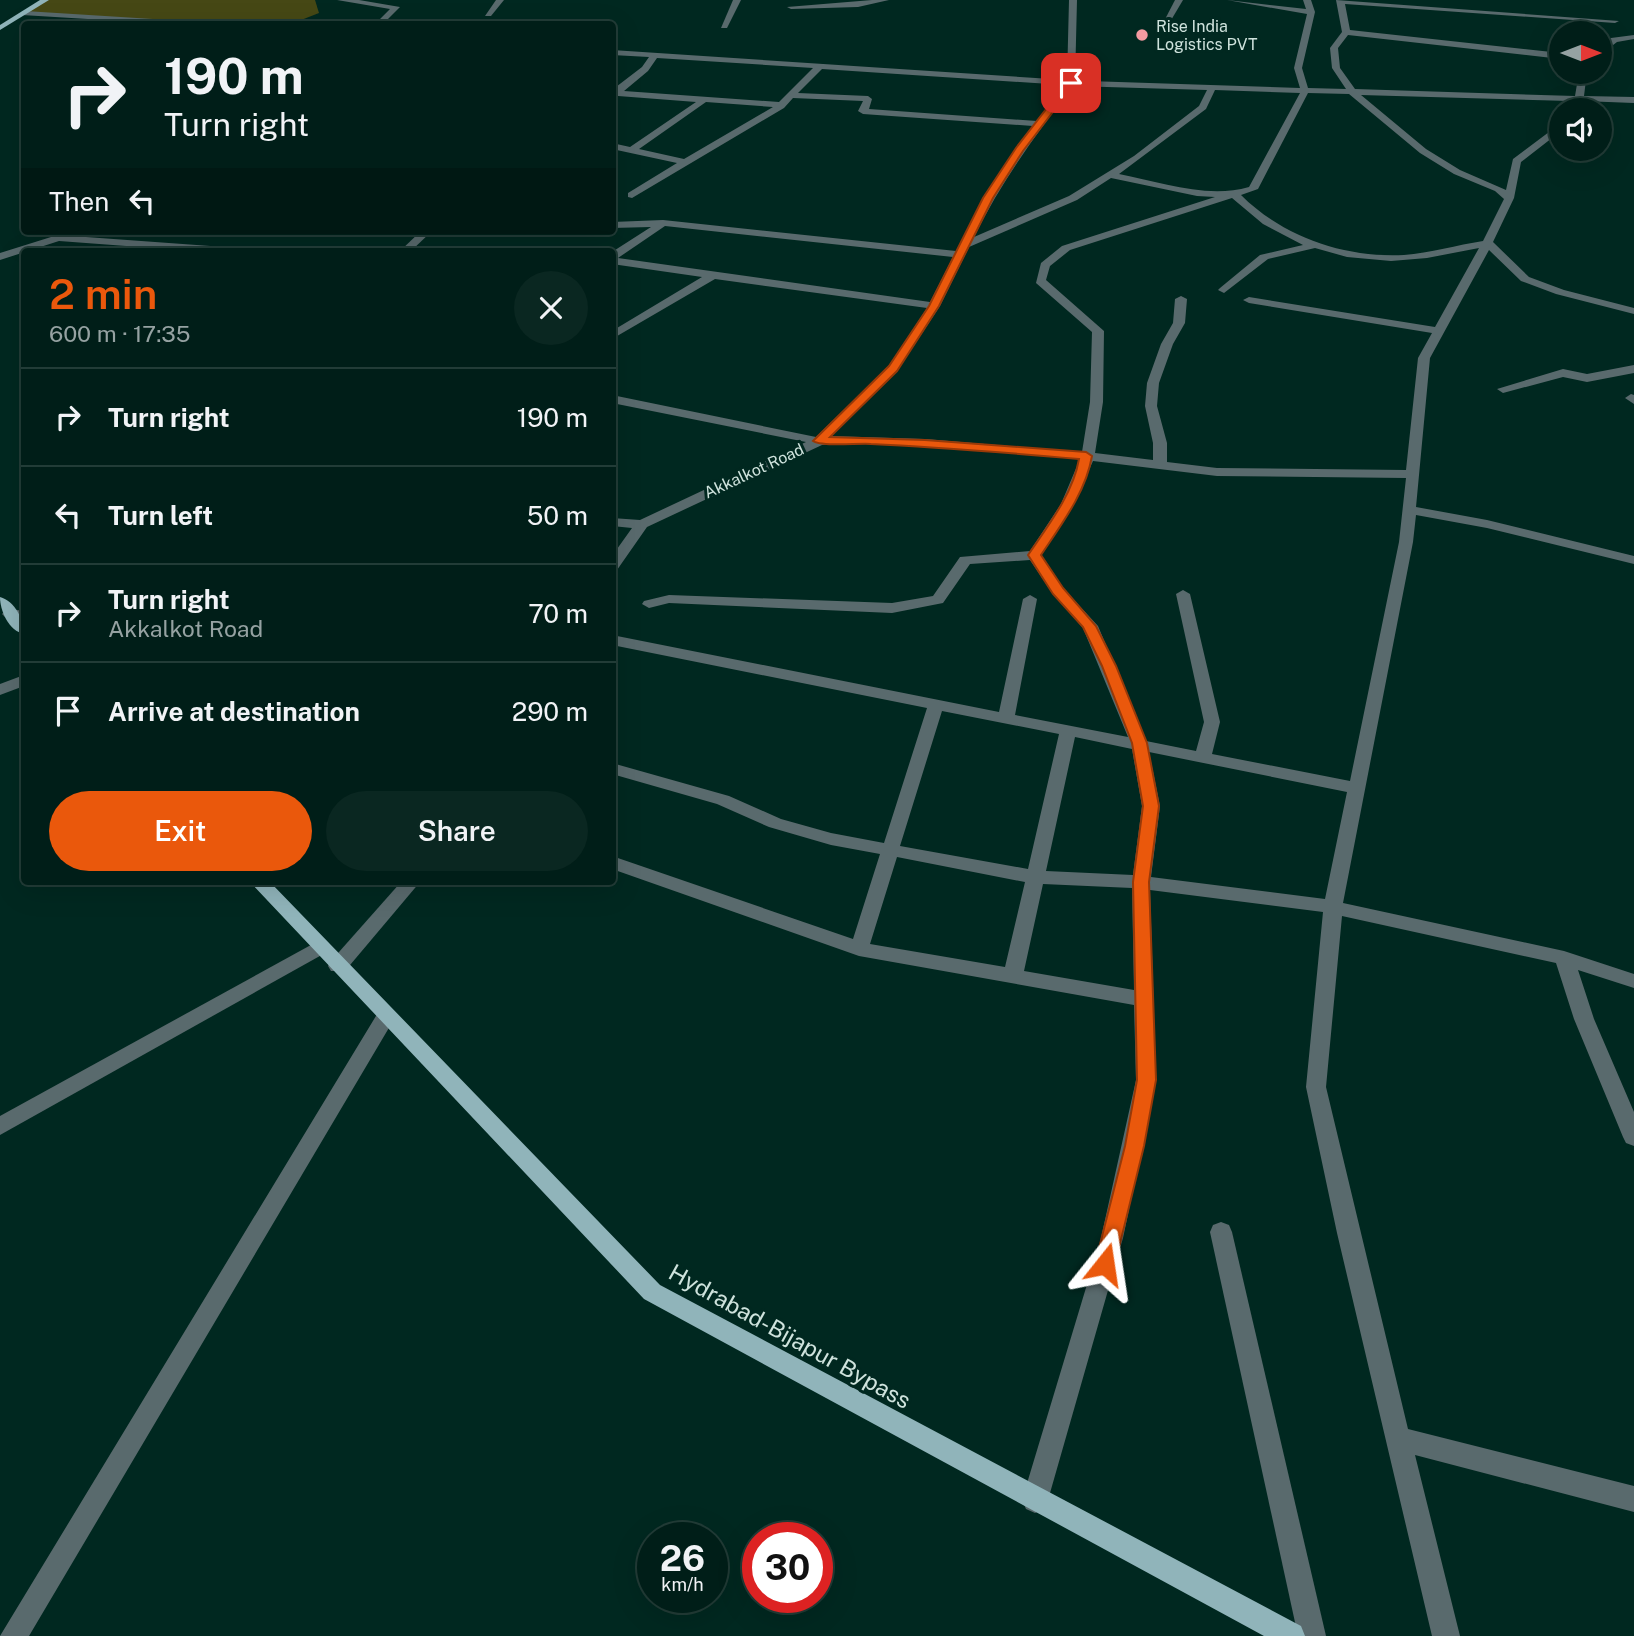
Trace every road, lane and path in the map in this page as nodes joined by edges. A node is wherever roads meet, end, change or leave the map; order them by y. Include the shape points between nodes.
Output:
1 (45, 0) edge
2 (341, 0) edge
3 (403, 0) edge
4 (500, 0) edge
5 (737, 0) edge
6 (878, 0) edge
7 (885, 0) edge
8 (1073, 0) edge
9 (1179, 0) edge
10 (1231, 0) edge
11 (1341, 1) edge
12 (1309, 6) edge
13 (396, 7) junction
14 (791, 7) dead end
15 (25, 13) junction
16 (488, 14) dead end
17 (124, 21) edge
18 (382, 21) edge
19 (1615, 22) dead end
20 (1164, 25) dead end
21 (724, 26) dead end
22 (0, 28) edge
23 (1346, 32) junction
24 (1634, 37) edge
25 (1612, 42) edge
26 (616, 52) edge
27 (655, 55) junction
28 (1549, 55) edge
29 (820, 66) junction
30 (1071, 83) junction
31 (1212, 88) junction
32 (1305, 90) junction
33 (616, 92) edge
34 (1352, 92) junction
35 (616, 94) edge
36 (793, 95) junction
37 (1549, 98) edge
38 (704, 100) junction
39 (1612, 100) edge
40 (1634, 100) edge
41 (781, 105) junction
42 (1040, 124) junction
43 (1549, 135) edge
44 (616, 147) edge
45 (632, 150) junction
46 (685, 162) junction
47 (1110, 175) junction
48 (1234, 194) junction
49 (632, 195) dead end
50 (1508, 198) junction
51 (663, 223) junction
52 (616, 225) edge
53 (67, 235) edge
54 (423, 235) edge
55 (58, 238) junction
56 (1488, 243) junction
57 (1311, 246) junction
58 (27, 248) edge
59 (197, 248) edge
60 (408, 248) edge
61 (21, 250) edge
62 (962, 250) junction
63 (616, 256) edge
64 (0, 257) edge
65 (616, 259) edge
66 (713, 275) junction
67 (1224, 290) dead end
68 (1181, 299) dead end
69 (1249, 300) dead end
70 (934, 306) junction
71 (1634, 311) edge
72 (1439, 331) junction
73 (616, 334) edge
74 (1634, 369) edge
75 (1503, 389) dead end
76 (616, 399) edge
77 (819, 441) junction
78 (1086, 456) junction
79 (1160, 465) junction
80 (1411, 474) junction
81 (1408, 510) junction
82 (616, 522) edge
83 (642, 524) junction
84 (1034, 555) junction
85 (1634, 560) edge
86 (616, 561) edge
87 (1182, 594) dead end
88 (1030, 598) dead end
89 (649, 604) dead end
90 (616, 641) edge
91 (21, 681) edge
92 (0, 690) edge
93 (936, 704) junction
94 (1006, 718) junction
95 (1068, 730) junction
96 (1139, 743) junction
97 (1203, 757) junction
98 (616, 769) edge
99 (1357, 788) junction
100 (890, 850) junction
101 (616, 863) edge
102 (1035, 877) junction
103 (1141, 882) junction
104 (262, 885) edge
105 (408, 885) edge
106 (1333, 908) junction
107 (320, 947) junction
108 (859, 949) junction
109 (1564, 958) junction
110 (338, 966) junction
111 (1013, 976) junction
112 (1634, 981) edge
113 (1144, 999) junction
114 (386, 1016) junction
115 (0, 1126) edge
116 (1634, 1137) edge
117 (1221, 1232) dead end
118 (1398, 1439) junction
119 (1634, 1499) edge
120 (1035, 1500) junction
121 (14, 1636) edge
122 (1291, 1636) edge
123 (1311, 1636) edge
124 (1446, 1636) edge

1 - 15 main road
2 - 13 street
3 - 13 street
4 - 16 street
5 - 21 street
6 - 7 street
6 - 14 street
8 - 30 street
9 - 20 street
10 - 12 street
11 - 19 street
11 - 23 street
12 - 32 street via 1298,68
13 - 18 street
15 - 17 street
15 - 22 main road
23 - 28 street
23 - 34 street via 1334,48 1336,68
24 - 25 street
26 - 27 street
27 - 29 street
27 - 33 street
29 - 30 street
29 - 36 street
30 - 31 street
30 - 42 street, Akkalkot Road
31 - 32 street
31 - 47 street via 1203,107
32 - 34 street
32 - 48 street via 1253,189
34 - 37 street
34 - 50 street via 1423,151 1457,172 1499,189
35 - 38 street
36 - 41 street
36 - 42 street via 868,99 863,111
38 - 41 street
38 - 45 street
39 - 40 street
41 - 46 street
42 - 62 street, Akkalkot Road via 988,198
43 - 50 street via 1516,161
44 - 45 street
45 - 46 street
46 - 49 street
47 - 48 street via 1196,192
47 - 62 street via 1073,198
48 - 57 street via 1254,216
48 - 78 street via 1066,248 1045,265 1040,281 1098,331 1094,418
50 - 56 street
51 - 52 street
51 - 62 street
51 - 63 street
53 - 55 street
54 - 60 street
55 - 58 street
55 - 59 street
56 - 57 street via 1392,258
56 - 71 street via 1525,279
56 - 72 street
57 - 67 street via 1265,257
61 - 64 street
62 - 70 street, Akkalkot Road
65 - 66 street
66 - 70 street
66 - 73 street
68 - 79 street via 1179,323 1153,383 1151,406
69 - 72 street
70 - 77 street, Akkalkot Road via 893,368
72 - 80 street via 1424,358
74 - 75 street via 1587,378 1563,373
76 - 77 street
77 - 78 street via 925,443
77 - 83 street, Akkalkot Road
78 - 79 street
78 - 84 street via 1058,520
79 - 80 street via 1217,472
80 - 81 street
81 - 85 street
81 - 99 street via 1406,542
82 - 83 street
83 - 86 street, Akkalkot Road
84 - 89 street via 965,560 938,600 892,608 669,598
84 - 96 street via 1090,626
87 - 97 street via 1212,722
88 - 94 street
90 - 93 street
91 - 92 street
93 - 94 street
93 - 100 street
94 - 95 street
95 - 96 street
95 - 102 street
96 - 97 street
96 - 103 street via 1151,806
97 - 99 street
98 - 100 street via 723,800 775,823
99 - 106 street
100 - 102 street
100 - 108 street
101 - 108 street
102 - 103 street
102 - 111 street
103 - 106 street
103 - 113 street
104 - 107 main road, Hydrabad-Bijapur Bypass
105 - 110 street
106 - 109 street
106 - 118 street via 1316,1087
107 - 110 main road, Hydrabad-Bijapur Bypass
107 - 115 street
108 - 111 street
109 - 112 street
109 - 116 street via 1584,1019
110 - 114 main road, Hydrabad-Bijapur Bypass
111 - 113 street
113 - 120 street via 1146,1080 1135,1146
114 - 120 main road, Hydrabad-Bijapur Bypass via 652,1292
114 - 121 street
117 - 123 street
118 - 119 street
118 - 124 street
120 - 122 main road, Hydrabad-Bijapur Bypass

